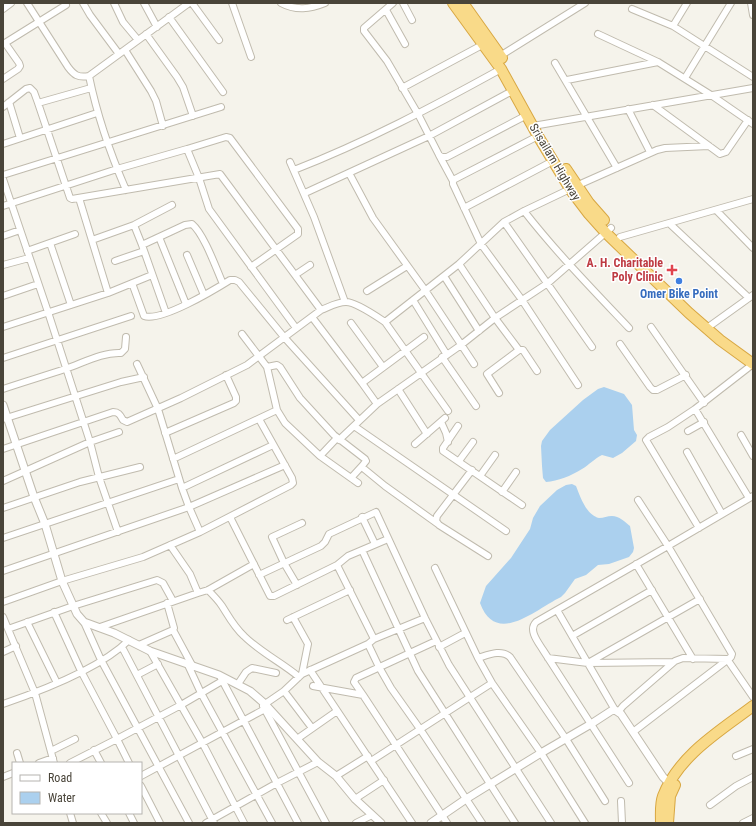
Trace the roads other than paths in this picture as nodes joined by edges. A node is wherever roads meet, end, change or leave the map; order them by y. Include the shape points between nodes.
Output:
1 (12, 3) edge
2 (27, 3) edge
3 (83, 3) edge
4 (114, 3) edge
5 (144, 3) edge
6 (189, 3) edge
7 (192, 3) edge
8 (232, 3) edge
9 (281, 3) edge
10 (325, 3) edge
11 (394, 3) edge
12 (403, 3) edge
13 (585, 3) edge
14 (687, 3) edge
15 (731, 3) edge
16 (751, 3) edge
17 (458, 4) edge
18 (66, 5) dead end
19 (3, 9) edge
20 (632, 9) dead end
21 (386, 10) junction
22 (753, 15) edge
23 (170, 17) junction
24 (412, 20) dead end
25 (39, 22) junction
26 (157, 26) junction
27 (673, 26) junction
28 (146, 34) junction
29 (598, 34) dead end
30 (138, 40) junction
31 (219, 40) dead end
32 (4, 44) edge
33 (405, 44) dead end
34 (484, 44) junction
35 (705, 46) junction
36 (125, 50) junction
37 (118, 54) junction
38 (500, 56) junction
39 (251, 57) dead end
40 (658, 62) junction
41 (555, 63) dead end
42 (501, 69) junction
43 (89, 76) junction
44 (753, 77) edge
45 (685, 78) junction
46 (3, 79) edge
47 (567, 80) junction
48 (91, 88) junction
49 (402, 88) junction
50 (753, 88) edge
51 (514, 90) junction
52 (223, 92) dead end
53 (711, 95) junction
54 (9, 102) junction
55 (38, 103) junction
56 (653, 105) junction
57 (3, 107) edge
58 (221, 107) dead end
59 (628, 109) junction
60 (97, 113) junction
61 (418, 114) junction
62 (527, 115) junction
63 (193, 116) junction
64 (587, 116) junction
65 (750, 122) edge
66 (536, 125) junction
67 (163, 126) junction
68 (47, 129) junction
69 (429, 136) junction
70 (538, 136) junction
71 (20, 138) junction
72 (108, 142) junction
73 (3, 144) edge
74 (709, 146) junction
75 (187, 149) junction
76 (650, 152) junction
77 (439, 154) junction
78 (56, 158) junction
79 (553, 161) junction
80 (290, 162) dead end
81 (617, 168) junction
82 (117, 169) junction
83 (294, 170) junction
84 (350, 173) junction
85 (3, 175) edge
86 (199, 178) junction
87 (3, 179) edge
88 (453, 181) junction
89 (67, 185) junction
90 (573, 188) junction
91 (126, 190) junction
92 (305, 193) junction
93 (79, 198) junction
94 (753, 199) edge
95 (11, 204) junction
96 (172, 205) dead end
97 (3, 206) edge
98 (464, 208) junction
99 (716, 210) junction
100 (524, 211) junction
101 (504, 222) junction
102 (670, 224) junction
103 (134, 225) junction
104 (20, 230) junction
105 (609, 231) junction
106 (75, 234) dead end
107 (3, 236) edge
108 (159, 237) junction
109 (620, 237) junction
110 (92, 240) junction
111 (50, 243) junction
112 (481, 244) junction
113 (143, 248) junction
114 (753, 248) edge
115 (276, 249) junction
116 (28, 255) junction
117 (187, 255) dead end
118 (115, 261) dead end
119 (459, 264) junction
120 (3, 265) edge
121 (310, 265) dead end
122 (569, 265) junction
123 (407, 266) junction
124 (251, 267) junction
125 (152, 275) junction
126 (296, 275) junction
127 (444, 276) junction
128 (548, 282) junction
129 (132, 283) junction
130 (38, 284) junction
131 (223, 284) junction
132 (425, 290) junction
133 (366, 291) dead end
134 (108, 294) junction
135 (204, 295) junction
136 (3, 296) edge
137 (751, 296) edge
138 (413, 300) junction
139 (522, 300) junction
140 (346, 302) junction
141 (186, 304) junction
142 (71, 305) junction
143 (321, 310) junction
144 (48, 312) junction
145 (166, 313) junction
146 (131, 316) dead end
147 (312, 317) junction
148 (495, 318) junction
149 (385, 322) junction
150 (351, 323) dead end
151 (709, 326) junction
152 (3, 327) edge
153 (651, 327) dead end
154 (296, 328) junction
155 (629, 328) dead end
156 (479, 331) junction
157 (242, 334) dead end
158 (126, 337) dead end
159 (284, 337) junction
160 (424, 337) dead end
161 (56, 341) junction
162 (620, 344) dead end
163 (461, 345) junction
164 (592, 347) dead end
165 (406, 350) junction
166 (519, 350) junction
167 (259, 356) junction
168 (445, 356) junction
169 (753, 356) edge
170 (3, 358) edge
171 (137, 364) dead end
172 (474, 364) dead end
173 (753, 364) edge
174 (268, 367) junction
175 (383, 367) junction
176 (66, 369) junction
177 (537, 371) dead end
178 (421, 372) junction
179 (226, 375) junction
180 (686, 375) junction
181 (144, 377) junction
182 (362, 383) junction
183 (578, 386) dead end
184 (3, 389) edge
185 (398, 389) junction
186 (499, 393) dead end
187 (75, 396) junction
188 (704, 402) junction
189 (377, 404) junction
190 (3, 405) edge
191 (476, 406) dead end
192 (158, 409) junction
193 (695, 409) junction
194 (277, 410) junction
195 (448, 411) dead end
196 (5, 418) edge
197 (259, 419) junction
198 (359, 420) junction
199 (704, 422) junction
200 (84, 423) junction
201 (354, 426) junction
202 (458, 426) dead end
203 (688, 431) dead end
204 (120, 432) dead end
205 (165, 433) junction
206 (427, 434) junction
207 (741, 435) dead end
208 (338, 439) junction
209 (90, 442) junction
210 (448, 442) junction
211 (473, 442) dead end
212 (415, 444) dead end
213 (16, 445) junction
214 (273, 445) junction
215 (3, 449) edge
216 (687, 452) dead end
217 (496, 455) dead end
218 (320, 456) junction
219 (753, 456) edge
220 (173, 459) junction
221 (458, 461) junction
222 (285, 464) junction
223 (140, 466) dead end
224 (362, 466) junction
225 (472, 470) junction
226 (26, 471) junction
227 (516, 472) dead end
228 (480, 476) junction
229 (99, 477) junction
230 (351, 478) junction
231 (179, 479) junction
232 (3, 481) edge
233 (358, 483) dead end
234 (182, 488) junction
235 (502, 492) junction
236 (452, 495) junction
237 (34, 497) junction
238 (751, 497) edge
239 (638, 500) dead end
240 (108, 504) junction
241 (522, 505) dead end
242 (189, 507) junction
243 (3, 508) edge
244 (722, 514) junction
245 (230, 517) junction
246 (362, 517) junction
247 (44, 524) junction
248 (302, 524) dead end
249 (438, 524) junction
250 (698, 528) junction
251 (506, 531) dead end
252 (118, 532) junction
253 (200, 532) junction
254 (3, 538) edge
255 (388, 539) junction
256 (375, 544) junction
257 (170, 545) junction
258 (668, 546) junction
259 (362, 550) junction
260 (54, 554) junction
261 (488, 556) dead end
262 (284, 563) junction
263 (254, 564) junction
264 (636, 564) junction
265 (337, 565) junction
266 (435, 568) dead end
267 (3, 571) edge
268 (259, 575) junction
269 (62, 581) junction
270 (297, 585) junction
271 (208, 590) junction
272 (350, 590) junction
273 (652, 590) junction
274 (198, 593) junction
275 (700, 599) junction
276 (3, 602) edge
277 (170, 602) junction
278 (73, 606) junction
279 (557, 610) junction
280 (54, 612) junction
281 (294, 617) junction
282 (669, 617) junction
283 (424, 618) junction
284 (287, 620) dead end
285 (4, 621) edge
286 (27, 622) junction
287 (84, 622) junction
288 (100, 627) junction
289 (8, 629) junction
290 (399, 629) junction
291 (173, 630) junction
292 (465, 632) junction
293 (572, 636) junction
294 (129, 640) junction
295 (374, 640) junction
296 (436, 640) junction
297 (368, 644) junction
298 (139, 645) junction
299 (16, 646) junction
300 (122, 647) junction
301 (439, 647) junction
302 (150, 651) junction
303 (3, 652) edge
304 (410, 652) junction
305 (478, 658) junction
306 (548, 658) junction
307 (693, 659) junction
308 (727, 659) junction
309 (101, 660) junction
310 (673, 662) junction
311 (588, 663) junction
312 (158, 664) junction
313 (191, 666) junction
314 (379, 667) junction
315 (310, 670) junction
316 (82, 671) junction
317 (276, 673) dead end
318 (137, 675) junction
319 (300, 675) junction
320 (221, 678) junction
321 (56, 683) junction
322 (492, 683) junction
323 (238, 684) junction
324 (313, 686) dead end
325 (321, 687) junction
326 (284, 691) junction
327 (35, 693) junction
328 (201, 693) junction
329 (363, 695) junction
330 (3, 696) edge
331 (469, 697) junction
332 (753, 697) edge
333 (4, 704) edge
334 (263, 704) junction
335 (181, 705) junction
336 (753, 706) edge
337 (617, 710) junction
338 (337, 711) junction
339 (753, 712) edge
340 (445, 713) junction
341 (159, 716) junction
342 (244, 721) junction
343 (591, 724) junction
344 (136, 728) junction
345 (312, 728) junction
346 (420, 729) junction
347 (222, 732) junction
348 (633, 732) junction
349 (74, 739) dead end
350 (117, 739) junction
351 (297, 739) junction
352 (566, 739) junction
353 (203, 744) junction
354 (395, 745) junction
355 (753, 748) edge
356 (94, 750) junction
357 (17, 753) dead end
358 (540, 753) junction
359 (180, 756) junction
360 (736, 756) dead end
361 (53, 757) edge
362 (370, 759) junction
363 (20, 762) edge
364 (41, 762) edge
365 (73, 762) edge
366 (100, 762) edge
367 (128, 762) edge
368 (318, 762) junction
369 (158, 767) junction
370 (515, 769) junction
371 (299, 772) junction
372 (142, 775) edge
373 (336, 776) junction
374 (753, 777) edge
375 (384, 780) junction
376 (277, 783) junction
377 (628, 783) dead end
378 (490, 784) junction
379 (672, 785) junction
380 (142, 788) edge
381 (257, 794) junction
382 (355, 799) junction
383 (466, 799) junction
384 (621, 800) dead end
385 (605, 801) dead end
386 (710, 805) dead end
387 (235, 806) junction
388 (102, 814) edge
389 (130, 814) edge
390 (372, 814) junction
391 (442, 815) junction
392 (753, 818) edge
393 (213, 821) edge
394 (107, 823) edge
395 (134, 823) edge
396 (160, 823) edge
397 (189, 823) edge
398 (206, 823) edge
399 (244, 823) edge
400 (272, 823) edge
401 (298, 823) edge
402 (326, 823) edge
403 (356, 823) edge
404 (381, 823) edge
405 (412, 823) edge
406 (431, 823) edge
407 (447, 823) edge
408 (482, 823) edge
409 (515, 823) edge
410 (551, 823) edge
411 (585, 823) edge
412 (622, 823) edge
413 (661, 823) edge
414 (668, 823) edge
415 (743, 823) edge

1 - 19 street
2 - 25 street
3 - 37 street
4 - 30 street via 123,22
5 - 26 street
6 - 23 street
7 - 31 street
8 - 39 street
9 - 10 street via 295,9 306,9
11 - 21 street
12 - 24 street
13 - 38 street
14 - 27 street
15 - 35 street
16 - 22 street
17 - 34 highway, Srisailam Highway
17 - 38 highway, Srisailam Highway
18 - 25 street
20 - 27 street
21 - 33 street
21 - 49 street via 364,28 364,32 387,61
23 - 26 street
23 - 52 street
25 - 32 street
25 - 43 street via 74,75
26 - 28 street
27 - 35 street
28 - 30 street
28 - 63 street via 183,87
29 - 40 street
30 - 36 street
32 - 46 street via 20,66
34 - 42 highway, Srisailam Highway
34 - 49 street
35 - 44 street
35 - 45 street
36 - 37 street
36 - 67 street via 151,91
37 - 43 street
38 - 66 highway, Srisailam Highway
40 - 45 street
40 - 47 street
41 - 47 street
42 - 51 highway, Srisailam Highway
42 - 61 street
43 - 48 street
45 - 53 street
47 - 64 street
48 - 55 street
48 - 60 street
49 - 61 street
50 - 53 street
51 - 62 highway, Srisailam Highway
51 - 69 street
53 - 56 street
53 - 65 street
54 - 55 street via 30,88
54 - 57 street
54 - 71 street
55 - 68 street
56 - 59 street
56 - 74 street
58 - 63 street
59 - 64 street
59 - 76 street
60 - 68 street
60 - 72 street
61 - 69 street
61 - 83 street via 333,155
62 - 66 highway, Srisailam Highway
62 - 77 street via 447,156 442,157
63 - 67 street
64 - 66 street
64 - 81 street
65 - 74 street via 723,154
66 - 70 highway, Srisailam Highway
66 - 90 highway, Srisailam Highway
67 - 72 street
68 - 71 street
68 - 78 street
69 - 77 street
69 - 84 street
70 - 79 highway, Srisailam Highway
70 - 88 street
71 - 73 street
72 - 78 street
72 - 82 street
74 - 76 street via 665,148
75 - 82 street
75 - 86 street
75 - 115 street via 230,138 299,232
76 - 81 street
77 - 88 street
78 - 85 street
78 - 89 street
79 - 90 highway, Srisailam Highway
79 - 98 street
80 - 83 street
81 - 90 street
82 - 89 street
82 - 91 street
83 - 92 street
84 - 92 street
84 - 123 street via 373,218
86 - 91 street
86 - 115 street via 220,174
86 - 124 street via 209,209
87 - 95 street
88 - 98 street
89 - 93 street via 70,198
89 - 95 street
90 - 100 street
90 - 105 highway, Srisailam Highway via 588,214
91 - 93 street
92 - 140 street
93 - 110 street
94 - 99 street
95 - 97 street
95 - 104 street
96 - 103 street
98 - 112 street
99 - 102 street
99 - 114 street
100 - 101 street
100 - 122 street
101 - 112 street
101 - 128 street
102 - 109 street
102 - 137 street
103 - 110 street
103 - 113 street
104 - 107 street
104 - 116 street
105 - 109 highway, Srisailam Highway
105 - 122 street
105 - 151 highway, Srisailam Highway
106 - 111 street
108 - 113 street
108 - 131 street via 192,224 202,238
108 - 141 street
109 - 151 highway, Srisailam Highway
110 - 134 street
111 - 116 street
111 - 142 street
112 - 119 street
112 - 139 street
113 - 118 street
113 - 125 street
115 - 124 street
115 - 126 street
116 - 120 street
116 - 130 street
117 - 135 street
119 - 127 street
119 - 148 street
121 - 126 street
122 - 128 street
122 - 155 street
123 - 132 street
123 - 133 street
124 - 154 street
125 - 129 street
125 - 145 street
126 - 143 street
127 - 132 street
127 - 156 street
128 - 139 street
128 - 164 street
129 - 134 street
129 - 145 street via 144,316 149,318
130 - 136 street
130 - 144 street
131 - 135 street
131 - 159 street via 230,280 239,282
132 - 138 street
132 - 163 street
134 - 142 street
135 - 141 street
137 - 151 street
138 - 149 street
138 - 168 street
139 - 148 street
139 - 183 street
140 - 143 street
140 - 149 street
141 - 145 street
142 - 144 street
143 - 147 street
144 - 152 street
144 - 161 street
146 - 161 street
147 - 154 street
147 - 182 street
148 - 156 street
148 - 166 street
149 - 165 street
150 - 175 street
151 - 169 highway, Srisailam Highway
151 - 173 highway, Srisailam Highway
153 - 180 street
154 - 159 street
156 - 163 street
157 - 167 street
158 - 176 street via 124,352 101,355
159 - 167 street
159 - 198 street
160 - 165 street
161 - 170 street
161 - 176 street
162 - 180 street via 653,390
163 - 168 street
163 - 172 street
165 - 175 street
165 - 178 street
166 - 177 street via 523,350
166 - 186 street via 487,374
167 - 174 street
167 - 179 street
168 - 178 street
168 - 191 street
171 - 181 street
173 - 188 street
174 - 194 street
174 - 208 street via 280,367 300,398
175 - 182 street
176 - 184 street
176 - 187 street
178 - 185 street
178 - 195 street
179 - 192 street
179 - 205 street via 236,397 234,403
180 - 188 street
181 - 187 street
181 - 192 street
182 - 189 street
185 - 189 street
185 - 206 street
187 - 196 street
187 - 200 street
188 - 193 street
189 - 198 street
190 - 196 street
192 - 200 street via 127,422 117,412
192 - 205 street
193 - 199 street
193 - 250 street via 646,440
194 - 197 street
194 - 218 street via 285,423
196 - 213 street
197 - 214 street
197 - 220 street
198 - 201 street
199 - 203 street
199 - 238 street
200 - 209 street
200 - 213 street
201 - 208 street
201 - 236 street
202 - 210 street
204 - 209 street
205 - 220 street
206 - 210 street via 443,420
206 - 212 street
207 - 219 street
208 - 218 street
208 - 224 street via 364,457 366,461
209 - 226 street
209 - 229 street
210 - 221 street via 443,451
211 - 221 street
213 - 215 street
213 - 226 street
214 - 222 street
214 - 234 street
216 - 244 street
217 - 228 street
218 - 230 street
220 - 231 street
221 - 225 street
222 - 242 street
222 - 245 street via 292,478 291,485
223 - 229 street
224 - 230 street
224 - 249 street
225 - 228 street
225 - 236 street
226 - 232 street
226 - 237 street
227 - 235 street
228 - 235 street
229 - 237 street
229 - 240 street
230 - 233 street
231 - 234 street
231 - 240 street
234 - 242 street
235 - 241 street
236 - 249 street via 437,516
236 - 251 street
237 - 243 street
237 - 247 street
238 - 244 street
239 - 258 street
240 - 247 street
240 - 252 street
242 - 252 street
242 - 253 street
244 - 250 street
245 - 253 street
245 - 263 street
246 - 255 street via 376,512
246 - 256 street
246 - 262 street via 329,534 321,546
247 - 254 street
247 - 260 street
248 - 262 street via 272,537
249 - 261 street
250 - 258 street
252 - 260 street
253 - 257 street
255 - 256 street
255 - 283 street
256 - 259 street
257 - 269 street via 143,557
257 - 274 street via 190,574
258 - 264 street
258 - 275 street
259 - 265 street via 348,556
259 - 290 street
260 - 267 street
260 - 269 street
262 - 268 street
262 - 270 street
263 - 268 street
263 - 271 street
264 - 273 street
264 - 279 street
265 - 270 street
265 - 272 street
266 - 292 street
268 - 270 street via 270,596
269 - 276 street
269 - 278 street
271 - 274 street
271 - 319 street via 244,636
272 - 281 street
272 - 295 street
273 - 282 street
273 - 293 street
274 - 277 street
275 - 282 street
275 - 308 street via 731,651 731,657
277 - 278 street via 163,583 157,580
277 - 288 street
277 - 291 street
278 - 280 street
278 - 287 street
279 - 293 street
279 - 306 street via 533,625 532,630
280 - 286 street
280 - 316 street
281 - 284 street
281 - 319 street via 308,644
282 - 307 street
282 - 311 street
283 - 290 street
283 - 296 street
285 - 289 street
286 - 289 street
286 - 321 street
287 - 288 street
287 - 309 street
288 - 294 street
289 - 299 street
290 - 295 street
290 - 304 street
291 - 298 street
291 - 313 street
292 - 301 street
292 - 305 street
293 - 311 street
294 - 298 street
294 - 300 street
295 - 297 street
296 - 301 street
296 - 304 street
297 - 314 street
297 - 315 street
298 - 302 street
299 - 303 street
299 - 327 street
300 - 309 street
300 - 318 street
301 - 331 street
302 - 312 street
302 - 313 street
304 - 314 street
304 - 340 street via 418,671
305 - 322 street
305 - 352 street via 500,652 510,657
306 - 311 street
306 - 343 street
307 - 308 street
307 - 310 street via 678,659
308 - 332 street
308 - 348 street
309 - 316 street
309 - 344 street
310 - 311 street
310 - 337 street
311 - 337 street
312 - 318 street
312 - 335 street
313 - 320 street
313 - 328 street
314 - 329 street via 354,680
314 - 346 street
315 - 319 street
315 - 325 street
316 - 321 street
316 - 350 street
317 - 323 street via 252,668
318 - 341 street
319 - 326 street
320 - 323 street
320 - 328 street
320 - 342 street
321 - 327 street
322 - 331 street
322 - 358 street
323 - 334 street
324 - 325 street
325 - 329 street
325 - 338 street
326 - 334 street
326 - 345 street
327 - 333 street
327 - 361 street
328 - 335 street
328 - 347 street
329 - 354 street
330 - 333 street
331 - 340 street
331 - 370 street
334 - 342 street
334 - 351 street
334 - 371 street
335 - 341 street
335 - 353 street
336 - 379 highway via 688,757 677,770
337 - 343 street
337 - 348 street
338 - 345 street
338 - 362 street
339 - 379 highway via 712,743
340 - 346 street
340 - 378 street
341 - 344 street
341 - 359 street
342 - 347 street
342 - 376 street
343 - 352 street
343 - 377 street
344 - 350 street
344 - 369 street
345 - 351 street
346 - 354 street
346 - 383 street
347 - 353 street
347 - 381 street
348 - 379 street
349 - 361 street
350 - 356 street
350 - 367 street
351 - 368 street
352 - 358 street
352 - 385 street
353 - 359 street
353 - 387 street
354 - 362 street
354 - 391 street
355 - 360 street
356 - 365 street
356 - 366 street
357 - 363 street
358 - 370 street
358 - 411 street
359 - 369 street
359 - 393 street
361 - 364 street
362 - 373 street
362 - 375 street
368 - 371 street
368 - 373 street
369 - 372 street
369 - 397 street
370 - 378 street
370 - 410 street
371 - 376 street
371 - 402 street
373 - 382 street
374 - 386 street
375 - 382 street
375 - 405 street
376 - 381 street
376 - 401 street
378 - 383 street
378 - 409 street
379 - 413 highway via 662,797
379 - 414 highway
380 - 396 street
381 - 387 street
381 - 400 street
382 - 390 street
383 - 391 street
383 - 408 street
384 - 412 street
387 - 393 street
387 - 399 street
388 - 394 street
389 - 395 street
390 - 403 street
390 - 404 street
391 - 406 street
391 - 407 street
392 - 415 street
393 - 398 street

